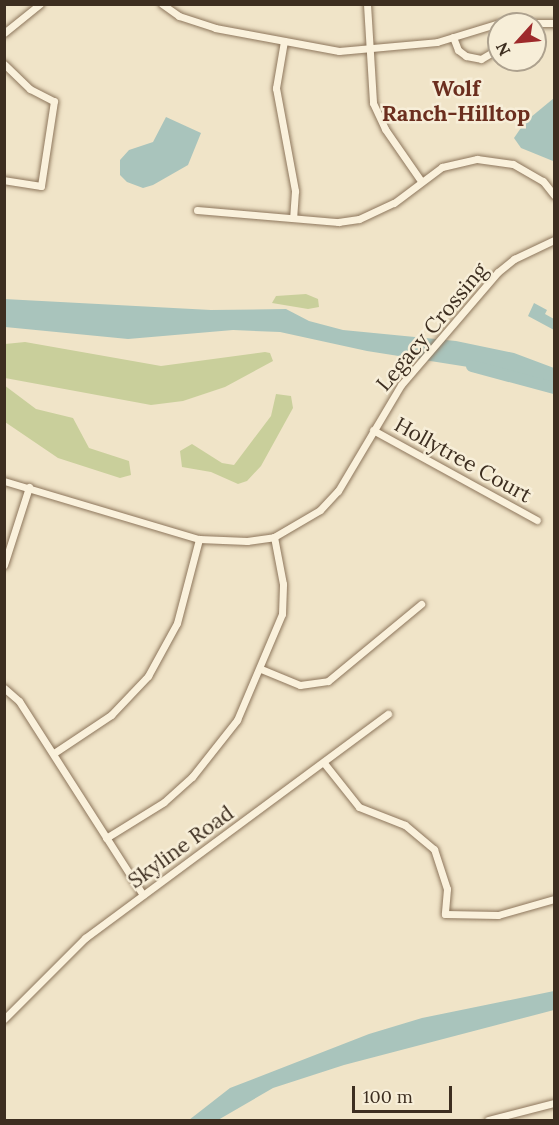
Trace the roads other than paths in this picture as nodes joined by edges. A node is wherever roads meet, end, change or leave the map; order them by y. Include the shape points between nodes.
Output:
1 (40, 4) edge
2 (162, 4) edge
3 (367, 4) edge
4 (487, 28) edge
5 (4, 33) edge
6 (453, 37) junction
7 (284, 41) junction
8 (369, 50) junction
9 (487, 55) edge
10 (4, 64) edge
11 (4, 180) edge
12 (421, 181) junction
13 (555, 195) edge
14 (197, 210) dead end
15 (293, 218) junction
16 (555, 240) edge
17 (373, 430) junction
18 (4, 482) edge
19 (29, 488) junction
20 (537, 520) dead end
21 (274, 537) junction
22 (199, 539) junction
23 (4, 565) edge
24 (421, 604) dead end
25 (261, 669) junction
26 (4, 688) edge
27 (388, 714) dead end
28 (54, 753) junction
29 (324, 763) junction
30 (106, 838) junction
31 (143, 895) junction
32 (555, 899) edge
33 (4, 1019) edge
34 (555, 1103) edge
35 (488, 1120) edge

1 - 5 street
2 - 7 street via 199,24
3 - 8 street
4 - 6 street
6 - 8 street
6 - 9 street via 458,50 466,56 481,59
7 - 8 street via 339,51
7 - 15 street via 276,88 295,191
8 - 12 street via 371,89 378,116
10 - 11 street via 30,89 54,101 41,186
12 - 13 street via 452,163 494,159 525,169
12 - 15 street via 394,203 359,219
14 - 15 street
16 - 17 street, Legacy Crossing via 514,259 410,373
17 - 20 street, Hollytree Court
17 - 21 street, Legacy Crossing via 338,491 320,510
18 - 19 street, Legacy Crossing
19 - 22 street, Legacy Crossing
19 - 23 street
21 - 22 street, Legacy Crossing via 247,541
21 - 25 street via 283,600
22 - 28 street via 177,623 148,676 111,715
24 - 25 street via 328,681 300,685
25 - 30 street via 237,720 210,758 164,802
26 - 28 street via 20,701
27 - 29 street, Skyline Road
28 - 30 street
29 - 31 street, Skyline Road
29 - 32 street via 359,807 405,825 434,849 447,890 445,914 499,915
30 - 31 street
31 - 33 street, Skyline Road via 85,938
34 - 35 street

